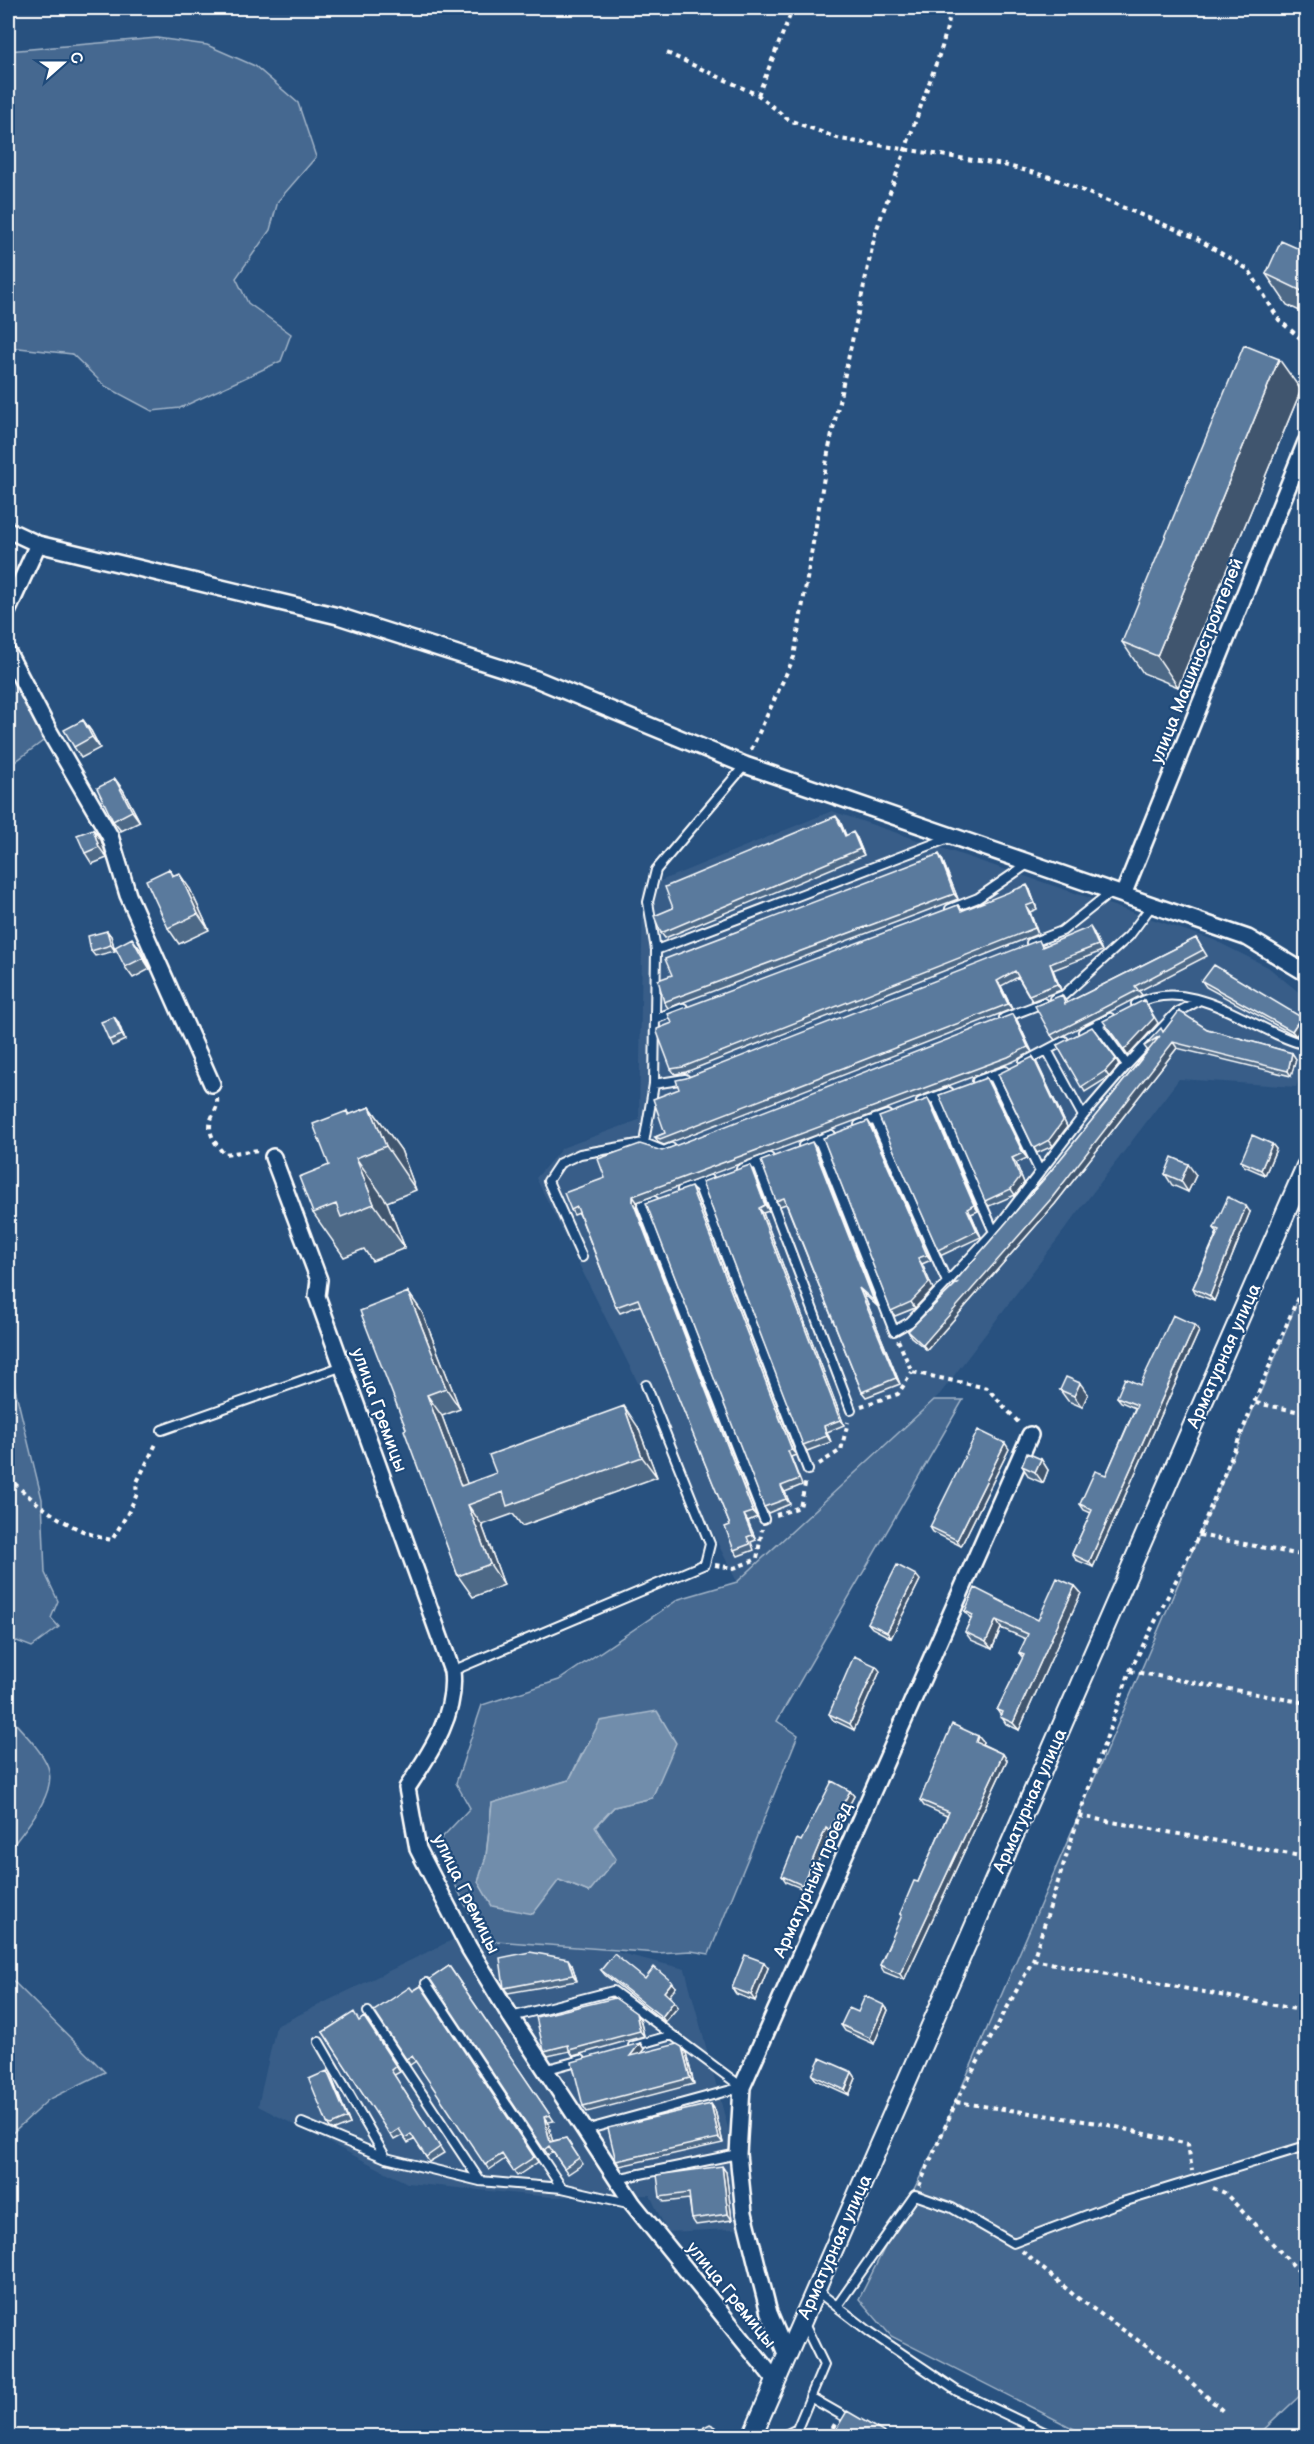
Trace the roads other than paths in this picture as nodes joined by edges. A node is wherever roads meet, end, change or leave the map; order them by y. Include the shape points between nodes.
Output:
1 (1306, 442) edge
2 (8, 530) edge
3 (38, 544) junction
4 (8, 610) edge
5 (8, 653) edge
6 (745, 765) junction
7 (952, 837) junction
8 (1029, 863) junction
9 (1117, 894) junction
10 (1152, 905) junction
11 (945, 911) edge
12 (1018, 948) edge
13 (656, 950) junction
14 (1306, 973) edge
15 (1198, 1001) junction
16 (688, 1006) edge
17 (1128, 1008) edge
18 (1118, 1014) edge
19 (655, 1018) junction
20 (997, 1021) edge
21 (1097, 1024) junction
22 (1306, 1045) edge
23 (1047, 1050) junction
24 (1127, 1065) junction
25 (699, 1074) edge
26 (993, 1076) junction
27 (212, 1084) road end
28 (654, 1084) junction
29 (964, 1086) edge
30 (954, 1090) edge
31 (935, 1097) junction
32 (915, 1104) edge
33 (895, 1112) edge
34 (1083, 1116) junction
35 (874, 1119) junction
36 (852, 1127) edge
37 (841, 1131) edge
38 (819, 1140) junction
39 (644, 1143) junction
40 (675, 1147) edge
41 (798, 1147) edge
42 (777, 1155) edge
43 (273, 1157) road end
44 (757, 1163) junction
45 (1306, 1166) edge
46 (1040, 1172) junction
47 (727, 1173) edge
48 (718, 1177) edge
49 (698, 1184) junction
50 (670, 1194) edge
51 (661, 1198) edge
52 (994, 1233) junction
53 (582, 1257) dead end
54 (947, 1282) junction
55 (343, 1366) junction
56 (646, 1385) dead end
57 (851, 1410) dead end
58 (162, 1430) road end
59 (1030, 1435) road end
60 (808, 1470) dead end
61 (764, 1519) dead end
62 (452, 1671) junction
63 (426, 1983) dead end
64 (368, 2012) dead end
65 (511, 2018) junction
66 (672, 2035) junction
67 (319, 2042) dead end
68 (629, 2047) edge
69 (586, 2058) edge
70 (544, 2070) junction
71 (742, 2087) junction
72 (302, 2123) dead end
73 (584, 2131) junction
74 (1306, 2146) edge
75 (738, 2154) junction
76 (386, 2158) junction
77 (616, 2179) junction
78 (480, 2181) junction
79 (562, 2188) junction
80 (633, 2204) junction
81 (816, 2290) junction
82 (837, 2307) junction
83 (802, 2321) junction
84 (788, 2356) junction
85 (776, 2381) junction
86 (810, 2397) junction
87 (860, 2426) edge
88 (752, 2436) edge
89 (783, 2436) edge
90 (1052, 2436) edge

1 - 9 street, улица Машиностроителей
2 - 3 street
3 - 4 street
3 - 6 street via 338,616 536,679
5 - 27 street via 110,836 128,895
6 - 7 street
6 - 13 lane via 656,870 648,902
7 - 8 street
7 - 13 lane
8 - 9 street
8 - 11 lane via 978,898
9 - 10 street
9 - 12 lane via 1062,931
10 - 14 street via 1248,938
10 - 20 lane via 1129,936 1064,995
13 - 19 lane
15 - 17 lane via 1186,997 1149,998
15 - 22 lane
15 - 24 lane via 1175,1014
16 - 19 lane
18 - 21 lane
19 - 28 lane
21 - 23 lane
21 - 24 lane
23 - 26 lane
23 - 34 lane
24 - 34 lane
25 - 28 lane
26 - 29 lane
26 - 46 lane
28 - 39 lane
30 - 31 lane
31 - 32 lane
31 - 52 lane
33 - 35 lane
34 - 46 lane
35 - 36 lane
35 - 54 lane
37 - 38 lane
38 - 41 lane
38 - 54 lane via 894,1331 910,1322
39 - 40 lane via 664,1151
39 - 53 lane via 579,1155 560,1163 548,1181
42 - 44 lane
43 - 55 street, улица Гремицы via 319,1280 317,1296
44 - 47 lane
44 - 57 lane
45 - 81 street, Арматурная улица
46 - 52 lane
48 - 49 lane
49 - 50 lane
49 - 60 lane
51 - 61 lane via 642,1205
52 - 54 lane
55 - 58 lane
55 - 62 street, улица Гремицы
56 - 62 lane via 710,1544 705,1564
59 - 71 street, Арматурный проезд
62 - 65 street, улица Гремицы via 454,1688 446,1717 432,1751 407,1788 418,1849 469,1948
63 - 79 lane
64 - 78 lane
65 - 66 lane via 613,1991
65 - 70 street, улица Гремицы
66 - 68 lane
66 - 71 lane
67 - 76 lane
69 - 70 lane
70 - 73 street, улица Гремицы
71 - 73 lane
71 - 75 street, Арматурный проезд
72 - 76 lane
73 - 77 street, улица Гремицы
74 - 82 lane via 1116,2204 1013,2242 952,2208 915,2195
75 - 77 lane
75 - 84 street, Арматурный проезд via 744,2213 769,2313
76 - 78 lane
77 - 80 street, улица Гремицы
78 - 79 lane
79 - 80 lane
80 - 85 street, улица Гремицы
81 - 82 lane
81 - 83 street, Арматурная улица
82 - 90 lane via 957,2391
83 - 84 street, Арматурная улица
83 - 86 lane via 824,2365
84 - 85 street, Арматурная улица
85 - 88 street, Арматурная улица
86 - 87 lane
86 - 89 lane via 797,2429

